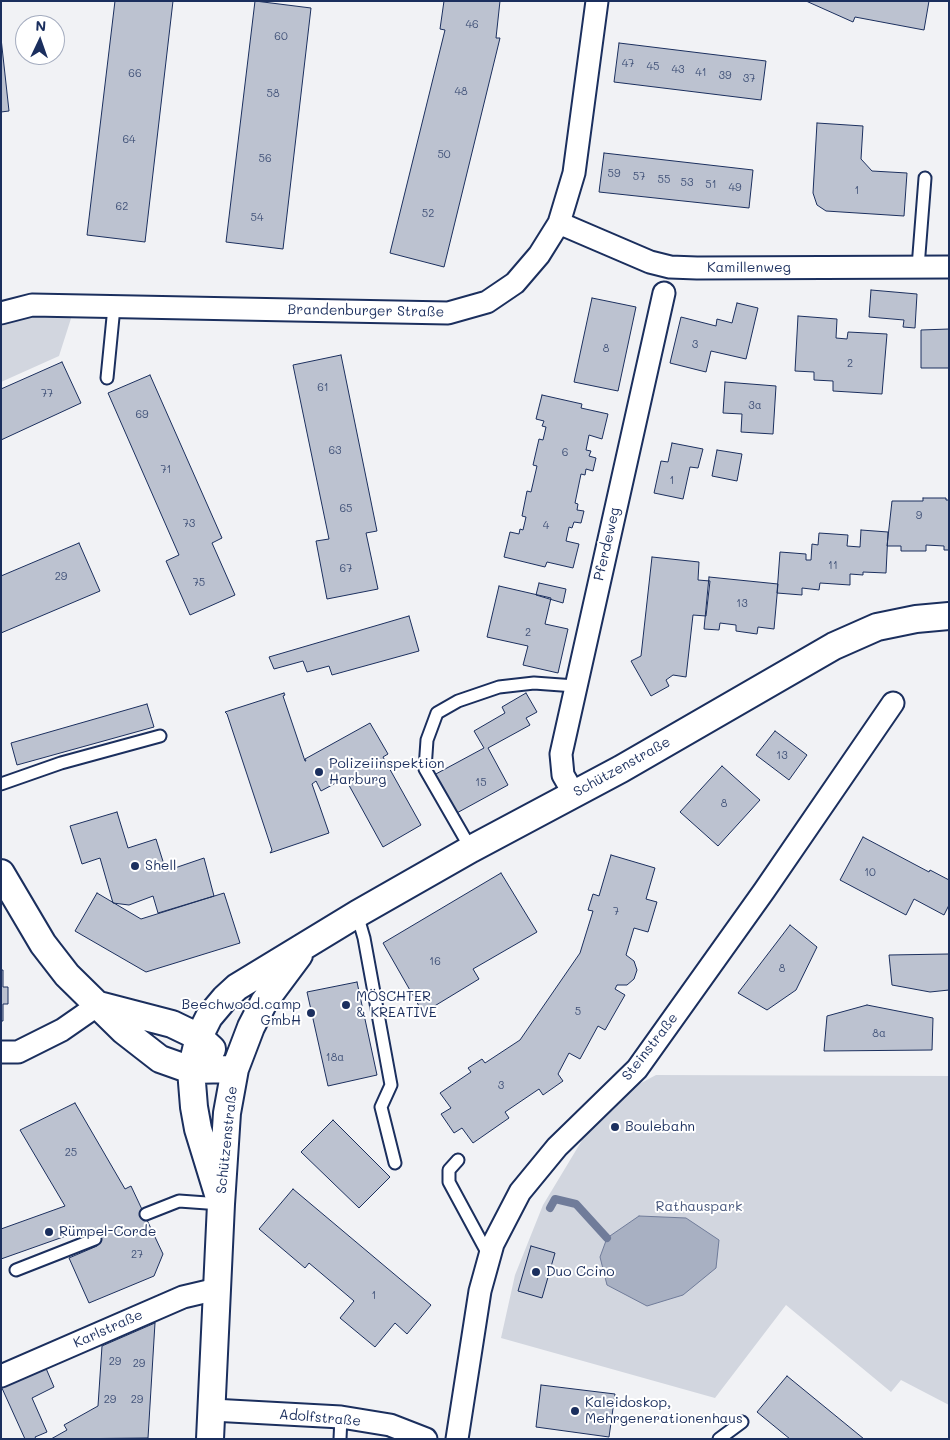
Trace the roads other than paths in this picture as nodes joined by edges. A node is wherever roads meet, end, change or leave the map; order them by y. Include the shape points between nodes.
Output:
1 (597, 1) edge
2 (925, 178) dead end
3 (559, 223) junction
4 (918, 267) junction
5 (949, 267) edge
6 (664, 294) dead end
7 (114, 307) junction
8 (1, 313) edge
9 (106, 378) dead end
10 (949, 616) edge
11 (575, 686) junction
12 (893, 703) dead end
13 (160, 736) dead end
14 (1, 784) edge
15 (574, 794) junction
16 (470, 849) junction
17 (1, 873) edge
18 (357, 914) junction
19 (305, 946) junction
20 (98, 1005) junction
21 (199, 1037) junction
22 (1, 1052) edge
23 (235, 1069) junction
24 (191, 1070) junction
25 (458, 1160) dead end
26 (395, 1163) dead end
27 (221, 1204) junction
28 (146, 1214) dead end
29 (95, 1239) dead end
30 (489, 1256) junction
31 (16, 1270) dead end
32 (217, 1289) junction
33 (1, 1376) edge
34 (212, 1410) junction
35 (341, 1417) junction
36 (742, 1422) dead end
37 (210, 1439) edge
38 (340, 1439) edge
39 (426, 1439) edge
40 (457, 1439) edge
41 (719, 1439) edge

1 - 3 street, Brandenburger Straße via 574,173
2 - 4 lane
3 - 4 street, Kamillenweg via 650,262 670,267
3 - 7 street, Brandenburger Straße via 539,255 515,283 487,302 448,313
4 - 5 street, Kamillenweg
6 - 11 street, Pferdeweg
7 - 8 street, Brandenburger Straße via 32,306
7 - 9 lane
10 - 15 street, Schützenstraße via 878,627 834,646
11 - 15 street, Pferdeweg via 561,754 563,775
11 - 16 lane via 534,683 499,687 458,701 437,713 427,740 426,769
12 - 30 street, Steinstraße via 637,1069 558,1147 520,1192
13 - 14 lane via 61,763
15 - 16 street, Schützenstraße
16 - 18 street, Schützenstraße
17 - 20 street via 42,944 66,976
18 - 19 street, Schützenstraße
18 - 26 lane via 390,1085 381,1107
19 - 21 street, Schützenstraße via 225,998 209,1017
19 - 23 street, Schützenstraße via 264,1002
20 - 21 street via 172,1024
20 - 22 street via 62,1030 18,1052
20 - 24 street via 124,1031 160,1059
21 - 23 street
21 - 24 street, Schützenstraße
23 - 24 street
23 - 27 street, Schützenstraße via 227,1113
24 - 27 street, Schützenstraße via 198,1129
25 - 30 lane via 449,1170 449,1182
27 - 28 lane via 180,1201
27 - 32 street, Schützenstraße
29 - 31 lane
30 - 40 street, Steinstraße via 480,1291
32 - 33 street, Karlstraße via 183,1297
32 - 34 street, Schützenstraße
34 - 35 street, Adolfstraße
34 - 37 street, Schützenstraße
35 - 38 lane
35 - 39 street, Adolfstraße via 390,1425
36 - 41 lane

